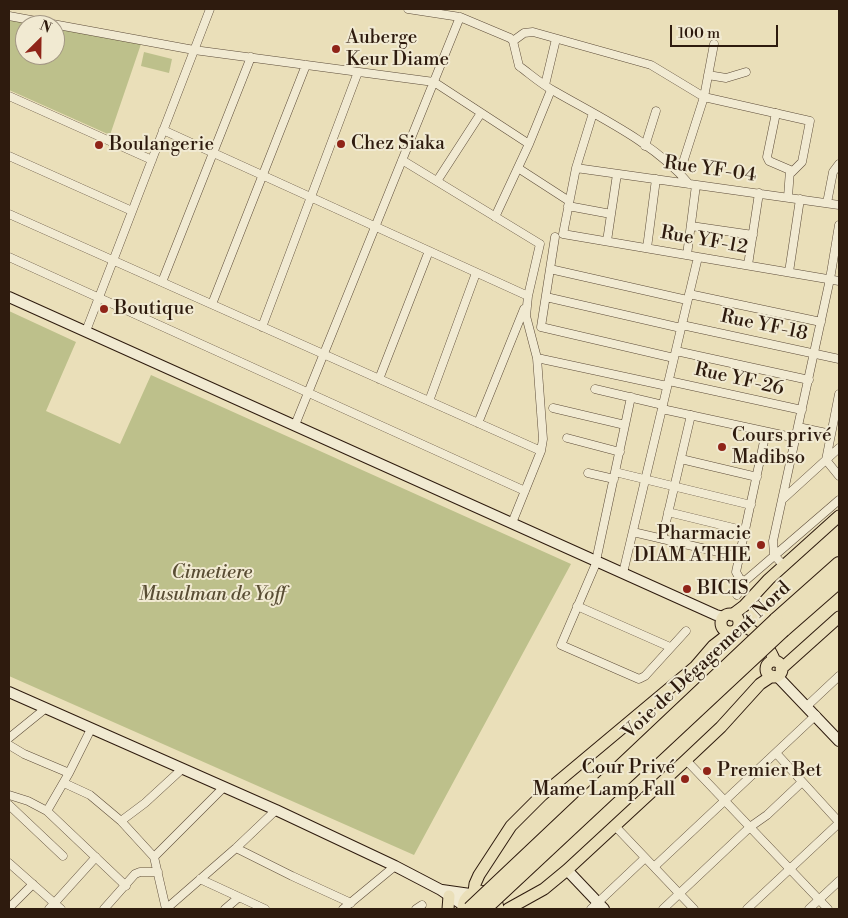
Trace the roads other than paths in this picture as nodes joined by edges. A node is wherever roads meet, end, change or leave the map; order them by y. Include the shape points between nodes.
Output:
1 (210, 9) edge
2 (408, 9) edge
3 (9, 16) edge
4 (460, 17) junction
5 (556, 39) junction
6 (513, 41) junction
7 (714, 44) dead end
8 (194, 50) junction
9 (251, 57) junction
10 (306, 65) junction
11 (358, 72) junction
12 (746, 72) dead end
13 (708, 75) junction
14 (434, 82) junction
15 (548, 87) junction
16 (9, 96) edge
17 (704, 97) junction
18 (656, 112) dead end
19 (481, 113) junction
20 (593, 113) junction
21 (776, 113) junction
22 (163, 130) junction
23 (529, 144) junction
24 (645, 146) junction
25 (214, 153) junction
26 (9, 156) edge
27 (152, 160) junction
28 (402, 160) junction
29 (839, 164) edge
30 (518, 168) junction
31 (576, 168) junction
32 (680, 172) junction
33 (791, 173) junction
34 (617, 174) junction
35 (262, 175) junction
36 (656, 179) junction
37 (438, 181) junction
38 (693, 184) junction
39 (758, 193) junction
40 (311, 197) junction
41 (788, 197) junction
42 (800, 199) junction
43 (827, 203) junction
44 (569, 204) junction
45 (839, 204) edge
46 (132, 211) junction
47 (9, 214) edge
48 (611, 214) junction
49 (495, 217) junction
50 (839, 225) edge
51 (375, 226) junction
52 (691, 226) junction
53 (563, 234) junction
54 (753, 235) junction
55 (555, 237) junction
56 (607, 241) junction
57 (540, 244) junction
58 (647, 248) junction
59 (837, 250) edge
60 (429, 251) junction
61 (687, 255) junction
62 (698, 257) junction
63 (9, 258) edge
64 (113, 260) junction
65 (748, 266) junction
66 (550, 269) junction
67 (476, 272) junction
68 (789, 272) junction
69 (830, 280) junction
70 (839, 281) edge
71 (162, 282) junction
72 (9, 297) edge
73 (546, 297) junction
74 (688, 297) junction
75 (99, 298) junction
76 (528, 299) junction
77 (212, 304) junction
78 (821, 322) junction
79 (681, 326) junction
80 (262, 327) junction
81 (86, 331) junction
82 (324, 354) junction
83 (814, 354) junction
84 (675, 355) junction
85 (537, 358) junction
86 (839, 359) edge
87 (379, 379) junction
88 (808, 380) junction
89 (668, 383) junction
90 (595, 389) dead end
91 (308, 393) junction
92 (839, 394) edge
93 (632, 397) junction
94 (429, 402) junction
95 (663, 407) junction
96 (553, 408) dead end
97 (802, 410) junction
98 (691, 415) junction
99 (478, 423) junction
100 (295, 425) junction
101 (626, 425) junction
102 (798, 426) junction
103 (766, 432) junction
104 (831, 434) junction
105 (567, 438) dead end
106 (796, 438) junction
107 (839, 448) edge
108 (540, 451) junction
109 (620, 452) junction
110 (681, 459) junction
111 (826, 460) junction
112 (588, 472) dead end
113 (615, 476) junction
114 (839, 476) edge
115 (757, 477) junction
116 (645, 480) junction
117 (674, 486) junction
118 (525, 491) junction
119 (783, 499) junction
120 (839, 500) edge
121 (751, 505) junction
122 (668, 512) junction
123 (839, 516) edge
124 (512, 523) junction
125 (746, 531) junction
126 (633, 532) junction
127 (662, 538) junction
128 (774, 555) junction
129 (740, 557) junction
130 (597, 561) junction
131 (839, 564) edge
132 (784, 566) junction
133 (623, 573) junction
134 (745, 581) junction
135 (839, 581) edge
136 (736, 595) dead end
137 (577, 606) junction
138 (839, 618) edge
139 (729, 623) junction
140 (780, 625) junction
141 (686, 631) dead end
142 (670, 647) junction
143 (774, 668) junction
144 (839, 676) edge
145 (9, 692) edge
146 (807, 706) junction
147 (46, 708) junction
148 (816, 715) junction
149 (91, 729) junction
150 (837, 734) edge
151 (9, 738) edge
152 (9, 745) edge
153 (776, 753) junction
154 (686, 760) junction
155 (182, 769) junction
156 (69, 773) junction
157 (64, 782) junction
158 (802, 782) junction
159 (224, 787) junction
160 (10, 800) edge
161 (725, 800) junction
162 (276, 810) junction
163 (47, 811) junction
164 (121, 821) junction
165 (839, 823) edge
166 (615, 826) junction
167 (750, 827) junction
168 (236, 848) junction
169 (63, 856) dead end
170 (96, 857) junction
171 (154, 857) junction
172 (645, 858) junction
173 (9, 863) edge
174 (395, 866) junction
175 (654, 867) junction
176 (790, 868) junction
177 (567, 870) junction
178 (158, 872) junction
179 (200, 879) junction
180 (839, 881) edge
181 (33, 884) junction
182 (126, 886) junction
183 (476, 892) junction
184 (445, 893) junction
185 (679, 894) junction
186 (239, 897) junction
187 (524, 900) junction
188 (820, 900) junction
189 (249, 902) junction
190 (351, 903) junction
191 (51, 906) edge
192 (497, 906) edge
193 (598, 907) edge
194 (9, 908) edge
195 (464, 908) edge
196 (61, 909) edge
197 (104, 909) edge
198 (225, 909) edge
199 (256, 909) edge
200 (266, 909) edge
201 (343, 909) edge
202 (448, 909) edge
203 (484, 909) edge
204 (508, 909) edge
205 (663, 909) edge
206 (694, 909) edge
207 (747, 909) edge
208 (809, 909) edge
209 (828, 909) edge

1 - 8 street
2 - 4 street
3 - 8 street
4 - 6 street
4 - 14 street
5 - 6 street via 528,32
5 - 15 street
5 - 17 street via 651,65
6 - 15 street via 519,66
7 - 13 street
8 - 9 street
8 - 22 street
9 - 10 street
9 - 25 street
10 - 11 street
10 - 35 street
11 - 14 street
11 - 40 street
12 - 13 street via 726,78
13 - 17 street
14 - 19 street
14 - 28 street
15 - 20 street
15 - 23 street
16 - 27 street
17 - 21 street
17 - 32 street
18 - 24 street
19 - 23 street
19 - 37 street
20 - 24 street
20 - 31 street
21 - 33 street via 767,159
21 - 33 street via 810,121 802,162
22 - 25 street
22 - 27 street
23 - 30 street
24 - 32 street
25 - 35 street
25 - 71 street
26 - 46 street
27 - 46 street
28 - 37 street
28 - 51 street
29 - 43 street via 833,172
30 - 44 street
30 - 49 street
31 - 34 street, Rue YF-04
31 - 44 street
32 - 38 street
33 - 41 street
34 - 36 street, Rue YF-04
34 - 48 street
35 - 40 street
35 - 77 street
36 - 38 street, Rue YF-04
36 - 58 street
37 - 49 street
38 - 39 street, Rue YF-04
38 - 52 street
39 - 41 street, Rue YF-04
39 - 54 street
40 - 51 street
40 - 80 street
41 - 42 street, Rue YF-04
42 - 43 street, Rue YF-04
42 - 68 street
43 - 45 street, Rue YF-04
44 - 48 street
44 - 53 street
46 - 64 street
47 - 64 street
48 - 56 street
49 - 57 street
50 - 59 street
51 - 60 street
51 - 82 street
52 - 54 street
52 - 61 street
53 - 55 street
53 - 56 street, Rue YF-12
54 - 65 street
55 - 57 street
55 - 66 street
56 - 58 street, Rue YF-12
57 - 76 street
58 - 61 street, Rue YF-12
59 - 69 street
60 - 67 street
60 - 87 street
61 - 62 street, Rue YF-12
62 - 65 street, Rue YF-12
62 - 74 street
63 - 75 street
64 - 71 street
64 - 75 street
65 - 68 street, Rue YF-12
66 - 73 street
66 - 74 street
67 - 76 street
67 - 94 street
68 - 69 street, Rue YF-12
69 - 70 street, Rue YF-12
69 - 78 street
71 - 77 street
72 - 81 street
73 - 79 street, Rue YF-18
73 - 84 street via 541,327
74 - 78 street
74 - 79 street
75 - 81 street
75 - 91 street
76 - 85 street via 526,316
76 - 99 street
77 - 80 street
78 - 83 street
79 - 83 street, Rue YF-18
79 - 84 street
80 - 82 street
81 - 100 street
82 - 87 street
82 - 91 street
83 - 86 street, Rue YF-18
83 - 88 street
84 - 88 street
84 - 89 street
85 - 89 street, Rue YF-26
85 - 108 street via 543,438
87 - 94 street
88 - 97 street
89 - 95 street
89 - 97 street, Rue YF-26
90 - 93 street
91 - 100 street
91 - 118 street
92 - 104 street
93 - 95 street
93 - 101 street
94 - 99 street
95 - 98 street
95 - 116 street
96 - 101 street
97 - 102 street
98 - 103 street
98 - 110 street
99 - 108 street
100 - 124 street
101 - 109 street
102 - 104 street
102 - 106 street
103 - 106 street
103 - 115 street
104 - 111 street
105 - 109 street
106 - 119 street
107 - 111 street
108 - 118 street
109 - 113 street
110 - 115 street
110 - 117 street
111 - 114 street
111 - 119 street
112 - 113 street
113 - 116 street
113 - 130 street
115 - 121 street
116 - 117 street
116 - 126 street
117 - 121 street
117 - 122 street
118 - 124 street
119 - 128 street via 773,541
120 - 128 street
121 - 125 street
122 - 125 street
122 - 127 street
123 - 132 main road
124 - 130 street
125 - 129 street
126 - 127 street
126 - 133 street
127 - 129 street
128 - 132 street
128 - 134 street
129 - 134 street via 736,572
130 - 133 street
130 - 137 street
131 - 140 highway, Voie de Dégagement Nord
132 - 139 main road
133 - 139 street
134 - 136 street
135 - 140 highway, Voie de Dégagement Nord
137 - 142 street
137 - 142 street via 561,645 632,677 645,676
138 - 143 main road via 794,658
139 - 143 main road via 758,640
139 - 183 main road via 695,667 542,795 512,826 479,875
140 - 195 highway, Voie de Dégagement Nord, bridge
140 - 203 highway, Voie de Dégagement Nord, bridge
141 - 142 street
143 - 146 street
143 - 154 main road
144 - 146 street
145 - 147 street
146 - 148 street
147 - 149 street
147 - 151 street
148 - 150 street
148 - 153 street
149 - 155 street
149 - 156 street
152 - 156 street
153 - 158 street
153 - 161 street
154 - 161 street
154 - 166 main road
155 - 159 street
155 - 164 street
156 - 157 street
157 - 163 street
157 - 164 street via 90,795
158 - 165 street
158 - 167 street
159 - 162 street
159 - 171 street
160 - 163 street via 28,801
160 - 169 street
161 - 167 street
161 - 175 street
162 - 168 street
162 - 174 street
163 - 170 street
164 - 171 street
165 - 176 street
166 - 172 street
166 - 177 main road
167 - 176 street
167 - 185 street
168 - 179 street
168 - 190 street
170 - 182 street
170 - 191 street
171 - 178 street
172 - 175 street
172 - 193 street
173 - 181 street
174 - 184 street
174 - 190 street
175 - 185 street
176 - 188 street
176 - 207 street
177 - 187 main road
177 - 193 street
178 - 179 street via 166,909
178 - 182 street via 135,874
179 - 186 street
180 - 188 street
181 - 191 street
181 - 194 street
182 - 197 street
183 - 184 street
183 - 192 main road via 492,895
183 - 195 main road
184 - 195 street
184 - 202 main road
185 - 205 street
185 - 206 street
186 - 189 street
186 - 198 street
187 - 192 main road
187 - 204 main road
188 - 208 street
188 - 209 street
189 - 199 street
189 - 200 street
190 - 201 street
191 - 196 street

